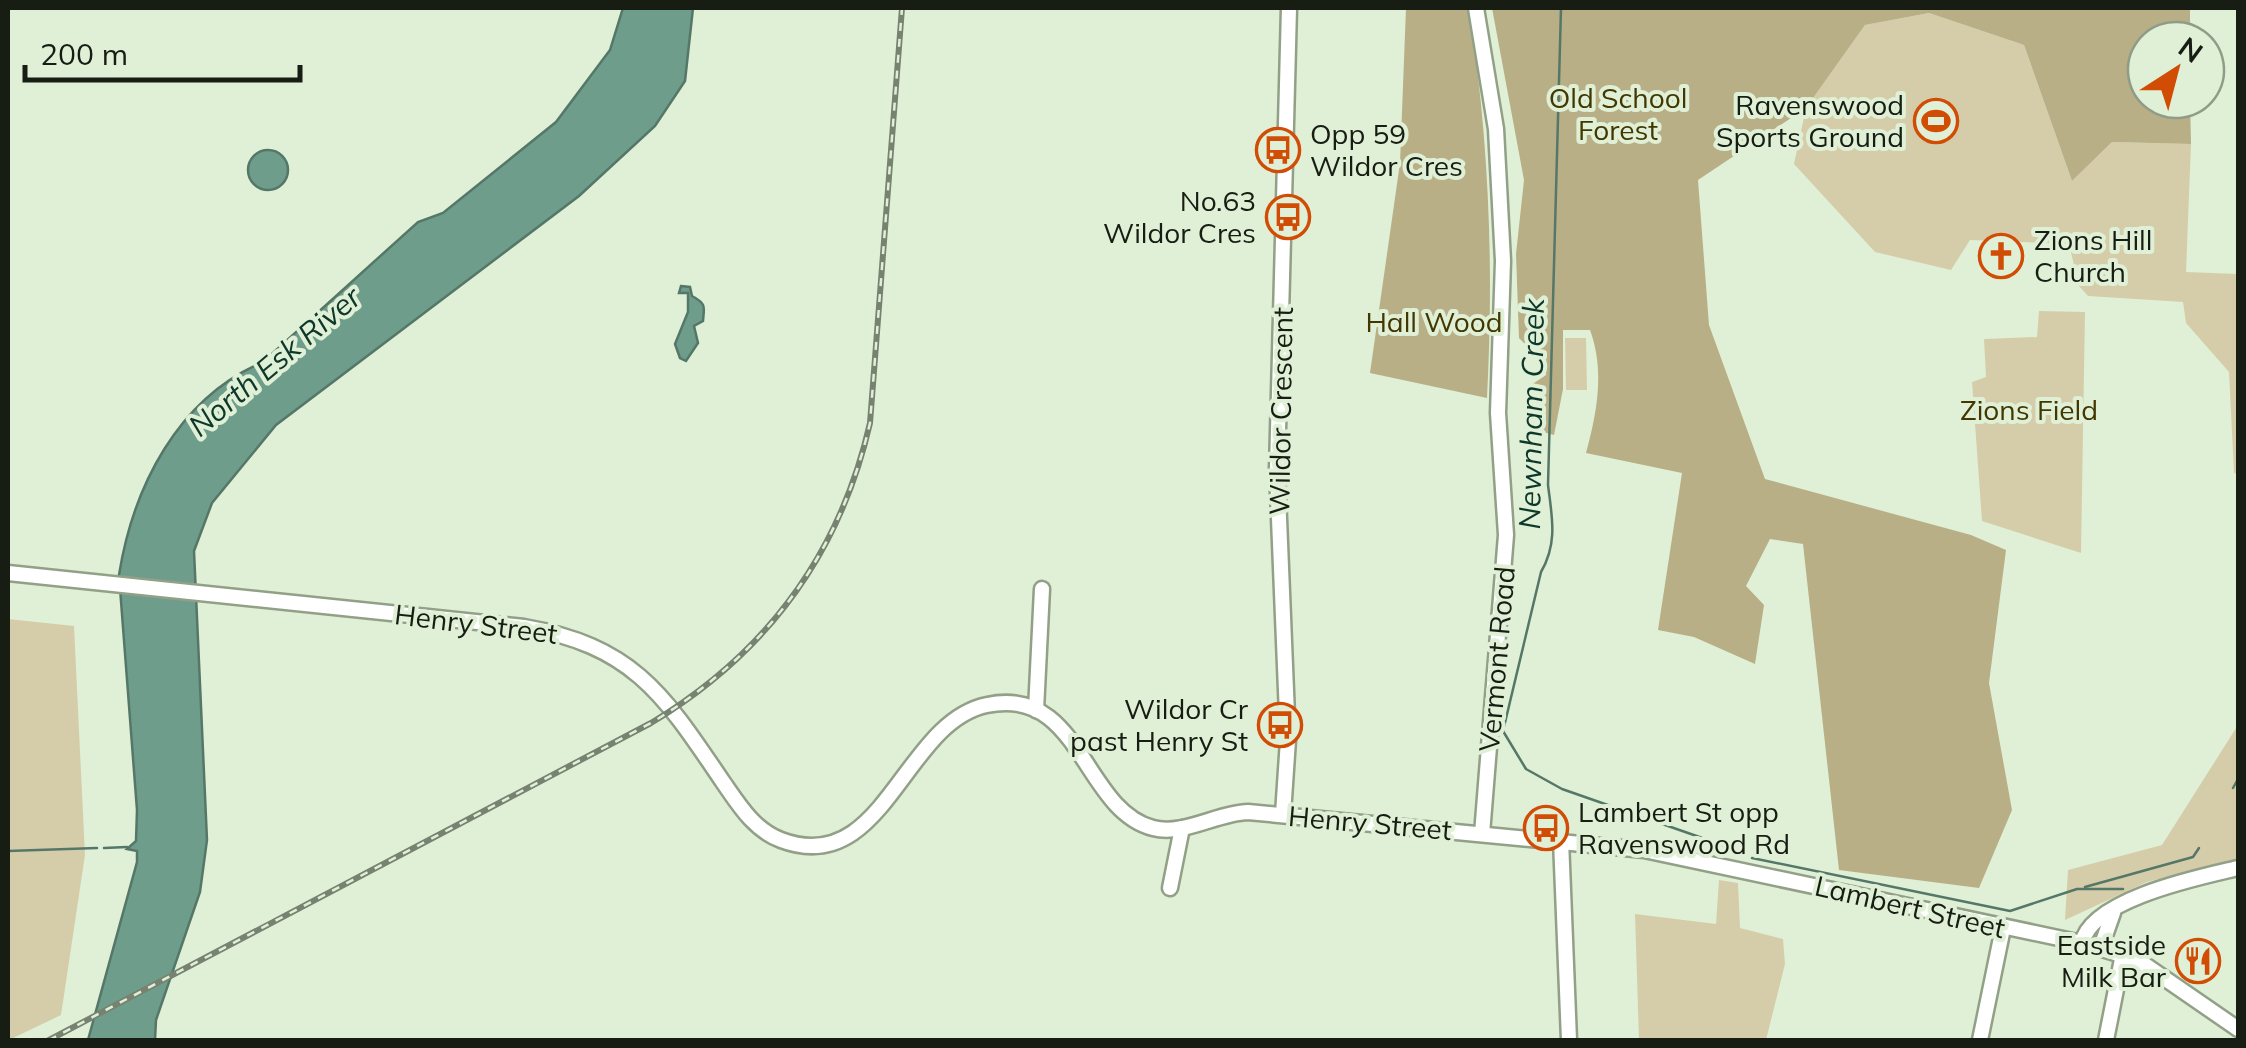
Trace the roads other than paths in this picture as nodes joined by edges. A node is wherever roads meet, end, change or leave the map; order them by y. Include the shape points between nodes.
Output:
1 (1290, 8) edge
2 (1476, 8) edge
3 (8, 573) edge
4 (1042, 589) dead end
5 (1036, 710) junction
6 (1283, 814) junction
7 (1182, 828) junction
8 (1482, 834) junction
9 (1561, 840) junction
10 (2238, 868) edge
11 (1170, 888) dead end
12 (2112, 912) junction
13 (2002, 928) junction
14 (2082, 943) junction
15 (2101, 947) junction
16 (2123, 954) junction
17 (2238, 1028) edge
18 (1569, 1040) edge
19 (1980, 1040) edge
20 (2106, 1040) edge

1 - 6 street, Wildor Crescent via 1277,470 1288,740
2 - 8 street, Vermont Road via 1496,129 1503,262 1498,414 1506,535
3 - 5 street, Henry Street via 524,627 592,644 656,688 749,818 771,836 800,845 830,844 856,832 939,732 968,710 1007,703
4 - 5 street
5 - 7 street, Henry Street via 1064,731 1132,818 1162,830
6 - 7 street, Henry Street via 1226,812
6 - 8 street, Henry Street
7 - 11 street
8 - 9 street, Henry Street
9 - 13 street, Lambert Street via 1705,861
9 - 18 street
10 - 12 street via 2159,889
12 - 14 street via 2098,918
12 - 15 street
13 - 14 street, Lambert Street
13 - 19 street
14 - 15 street, Lambert Street
15 - 16 street, Lambert Street
16 - 17 street, Lambert Street
16 - 20 street

